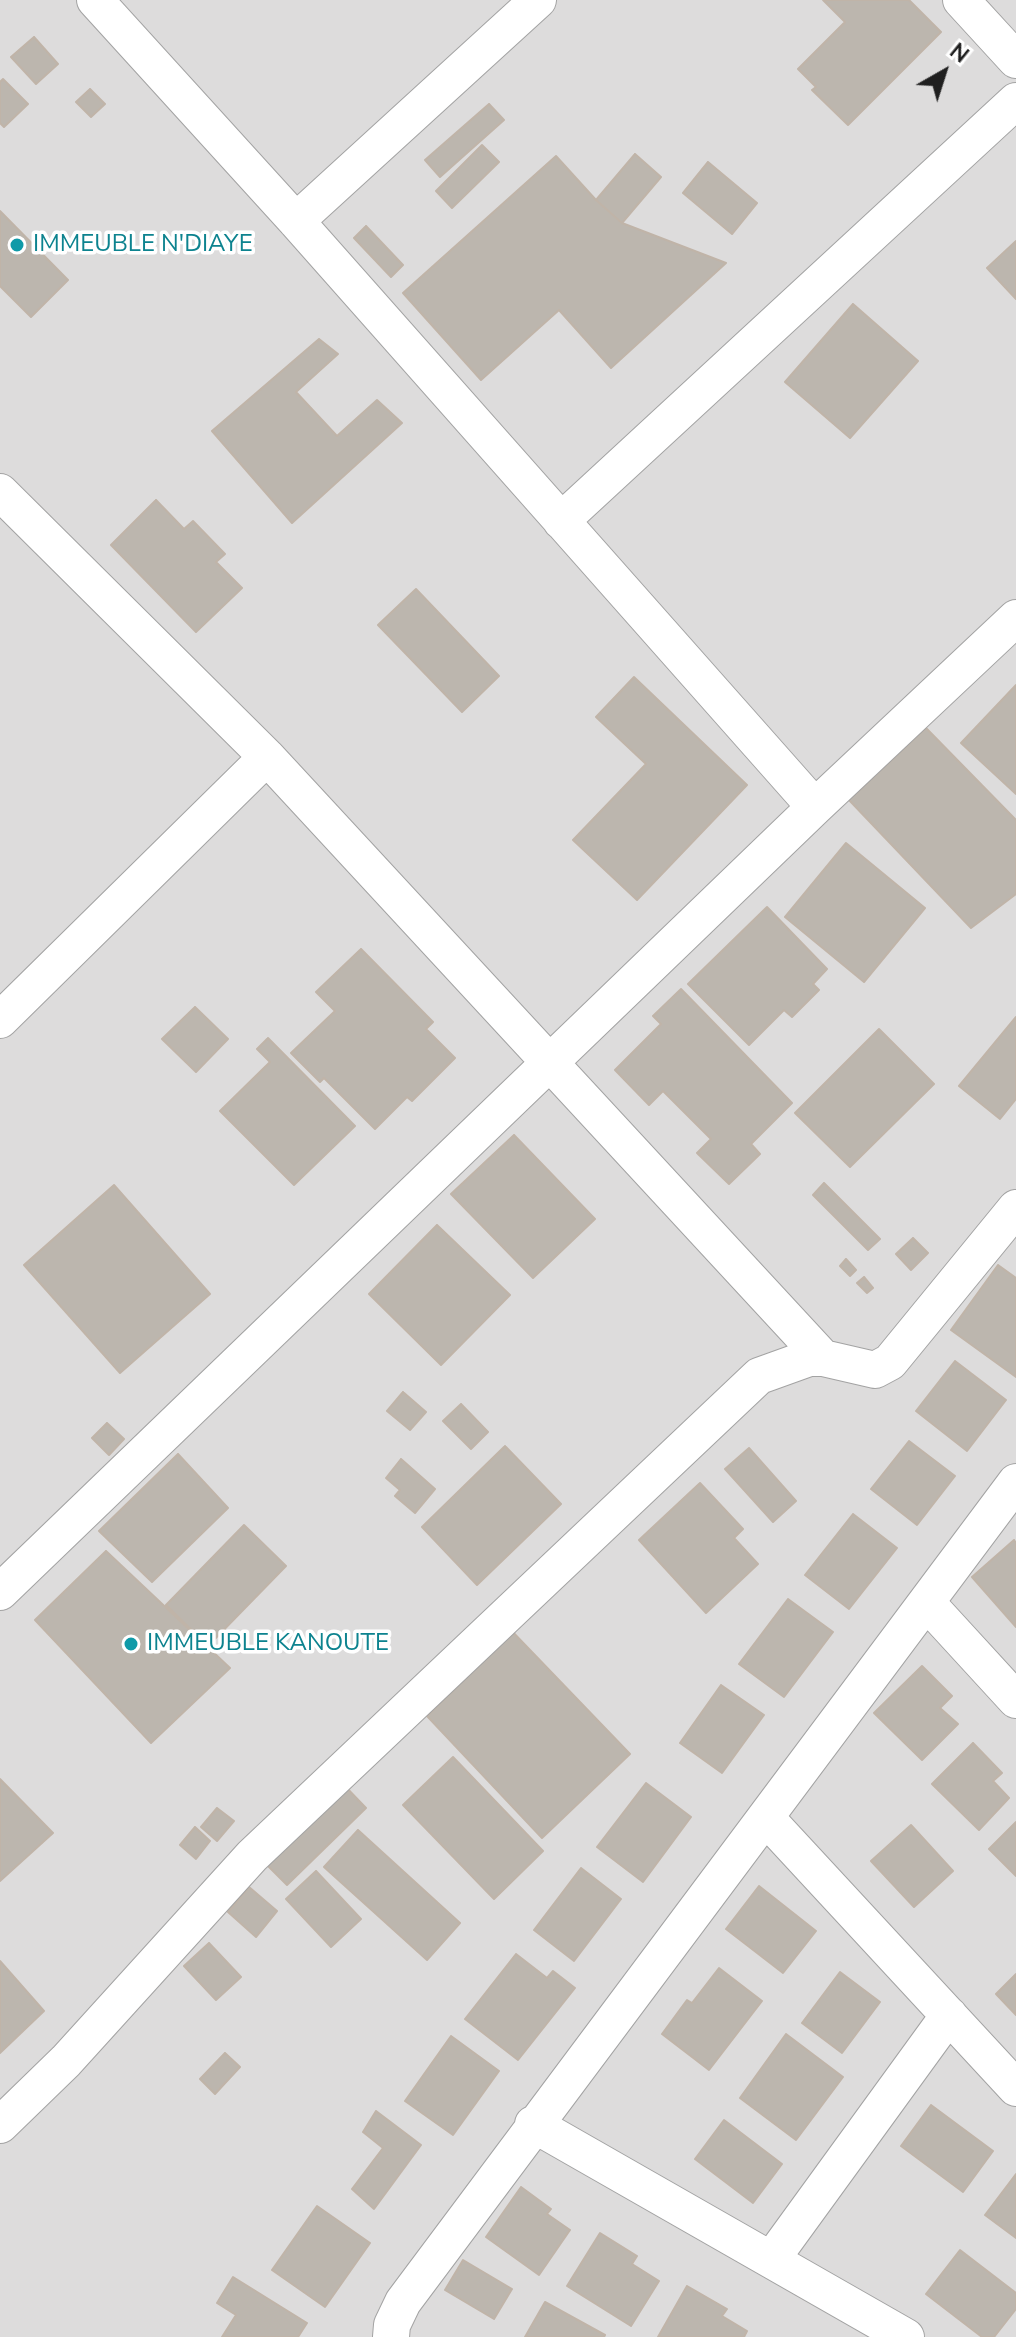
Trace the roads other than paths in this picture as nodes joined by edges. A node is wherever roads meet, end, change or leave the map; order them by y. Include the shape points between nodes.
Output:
1 (95, 0) edge
2 (538, 0) edge
3 (961, 0) edge
4 (1016, 60) edge
5 (1016, 101) edge
6 (296, 221) junction
7 (0, 492) edge
8 (561, 521) junction
9 (1016, 618) edge
10 (267, 757) junction
11 (815, 807) junction
12 (0, 1020) edge
13 (548, 1064) junction
14 (1016, 1208) edge
15 (823, 1358) junction
16 (1016, 1482) edge
17 (0, 1592) edge
18 (927, 1603) junction
19 (1016, 1700) edge
20 (767, 1819) junction
21 (949, 2015) junction
22 (1016, 2088) edge
23 (533, 2124) junction
24 (0, 2125) edge
25 (771, 2260) junction
26 (391, 2337) edge
27 (906, 2337) edge

1 - 6 street
2 - 6 street
3 - 4 street
5 - 8 street
6 - 8 street
7 - 10 street
8 - 11 street
9 - 11 street
10 - 12 street
10 - 13 street
11 - 13 street
13 - 15 street
13 - 17 street
14 - 15 street via 890,1362 875,1370
15 - 24 street via 796,1361 759,1376 252,1856 66,2061
16 - 18 street
18 - 19 street
18 - 20 street
20 - 21 street
20 - 23 street
21 - 22 street
21 - 25 street
23 - 25 street
23 - 26 street via 403,2302
25 - 27 street

